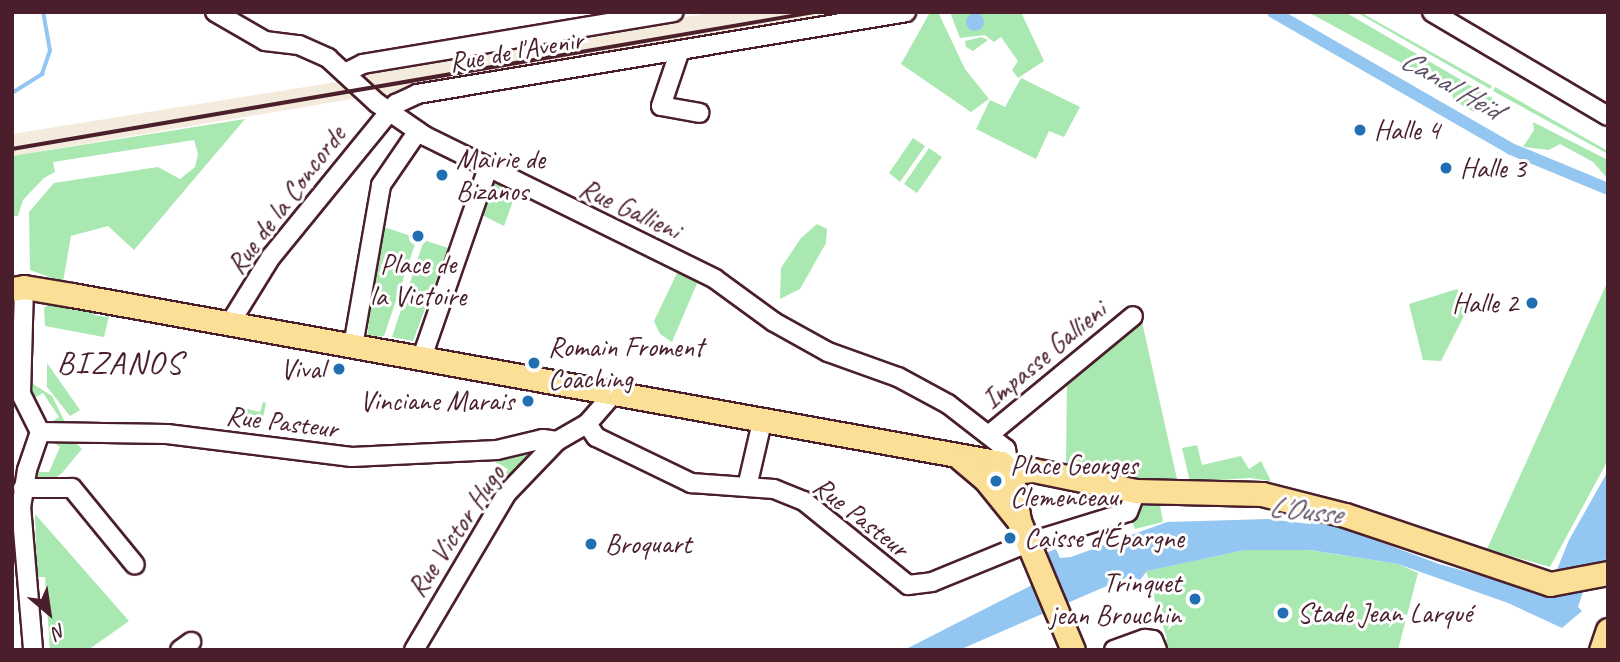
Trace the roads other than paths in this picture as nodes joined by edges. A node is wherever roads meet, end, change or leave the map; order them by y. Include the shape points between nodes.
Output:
1 (215, 12) edge
2 (674, 12) edge
3 (906, 12) edge
4 (1432, 12) edge
5 (680, 50) junction
6 (345, 73) junction
7 (387, 111) junction
8 (699, 113) dead end
9 (1608, 116) edge
10 (418, 131) junction
11 (487, 170) junction
12 (16, 284) edge
13 (1133, 316) dead end
14 (230, 323) junction
15 (353, 346) junction
16 (421, 360) junction
17 (613, 394) junction
18 (18, 406) edge
19 (762, 422) junction
20 (587, 424) junction
21 (40, 432) junction
22 (990, 434) junction
23 (557, 441) junction
24 (1001, 476) junction
25 (747, 487) junction
26 (23, 488) junction
27 (1136, 491) junction
28 (1033, 548) junction
29 (135, 565) dead end
30 (1600, 574) edge
31 (1608, 630) edge
32 (33, 650) edge
33 (414, 650) edge
34 (1073, 650) edge
35 (1114, 650) edge
36 (1157, 650) edge
37 (1601, 650) edge

1 - 6 street, Rue Gallieni via 265,41 309,48
2 - 6 street via 363,64
3 - 5 street, Rue de l'Avenir
4 - 9 street
5 - 7 street, Rue de l'Avenir via 417,94
5 - 8 street via 661,106
6 - 7 street, Rue Gallieni
7 - 10 street, Rue Gallieni
7 - 14 street, Rue de la Concorde via 271,257
10 - 11 street, Rue Gallieni
10 - 15 street via 380,185
11 - 16 street
11 - 22 street, Rue Gallieni via 715,279 774,322 828,352 898,377
12 - 14 main road
12 - 18 street
13 - 22 street, Impasse Gallieni
14 - 15 main road
15 - 16 main road
16 - 17 main road
17 - 19 main road
17 - 20 street, Rue Victor Hugo
18 - 21 street
19 - 24 main road via 961,459
19 - 25 street
20 - 23 street, Rue Victor Hugo
20 - 25 street, Rue Pasteur via 596,437 691,484
21 - 23 street, Rue Pasteur via 167,434 352,457 496,450 543,439
21 - 26 street
22 - 24 street, Rue Gallieni via 1006,449
23 - 33 street, Rue Victor Hugo via 508,493
24 - 27 main road via 1033,470
24 - 28 main road
25 - 28 street, Rue Pasteur via 775,489 804,501 898,579 919,585
26 - 29 street via 72,488
26 - 32 street
27 - 28 street, Rue Pasteur via 1126,513
27 - 30 main road via 1287,498 1550,584
28 - 34 main road
31 - 37 main road
35 - 36 street via 1145,639 1153,640

